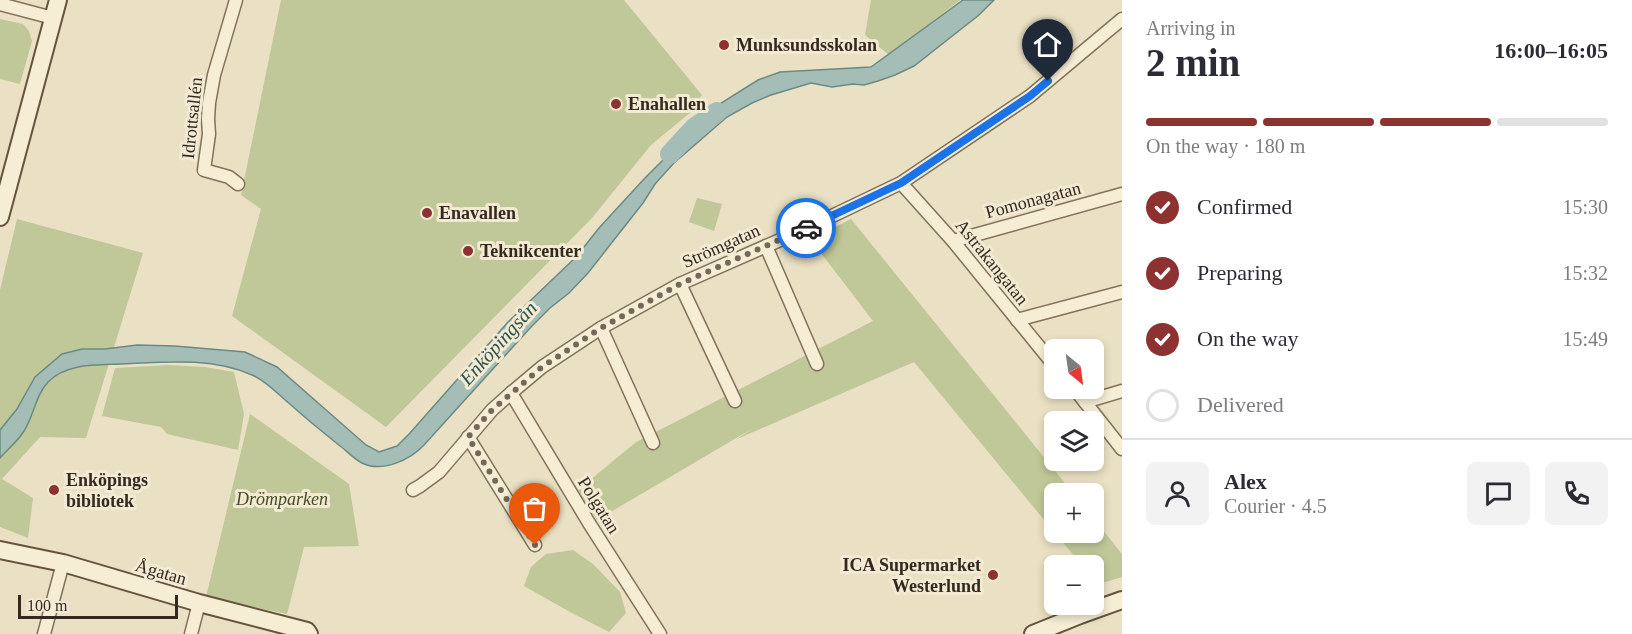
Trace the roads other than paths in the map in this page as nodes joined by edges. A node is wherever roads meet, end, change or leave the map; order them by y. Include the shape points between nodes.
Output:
1 (58, 0) edge
2 (236, 0) edge
3 (0, 4) edge
4 (53, 18) junction
5 (1122, 19) edge
6 (901, 183) junction
7 (238, 184) dead end
8 (1122, 194) edge
9 (0, 217) edge
10 (953, 241) junction
11 (766, 246) junction
12 (680, 284) junction
13 (1122, 292) edge
14 (1017, 320) junction
15 (601, 328) junction
16 (1044, 353) edge
17 (817, 364) dead end
18 (1122, 391) edge
19 (511, 393) junction
20 (1083, 399) edge
21 (735, 401) dead end
22 (1085, 402) junction
23 (468, 437) junction
24 (653, 444) dead end
25 (1122, 449) edge
26 (413, 490) dead end
27 (535, 545) dead end
28 (0, 549) edge
29 (63, 563) junction
30 (1122, 600) edge
31 (199, 603) junction
32 (44, 634) edge
33 (191, 634) edge
34 (309, 634) edge
35 (660, 634) edge
36 (1033, 634) edge

1 - 4 street
2 - 7 street, Idrottsallén via 212,84 204,170 229,177
3 - 4 street
4 - 9 street
5 - 6 street, Strömgatan via 1030,96
6 - 10 street, Astrakangatan
6 - 11 street, Strömgatan
8 - 10 street, Pomonagatan
10 - 14 street, Astrakangatan
11 - 12 street, Strömgatan
11 - 17 street
12 - 15 street, Strömgatan
12 - 21 street
13 - 14 street
14 - 16 street, Astrakangatan
15 - 19 street, Strömgatan
15 - 24 street
18 - 22 street
19 - 23 street, Strömgatan
19 - 35 street, Polgatan
20 - 22 street
22 - 25 street
23 - 26 street, Strömgatan via 439,472
23 - 27 street
28 - 29 street, Ågatan
29 - 31 street, Ågatan
29 - 32 street
30 - 36 street
31 - 33 street
31 - 34 street, Ågatan

